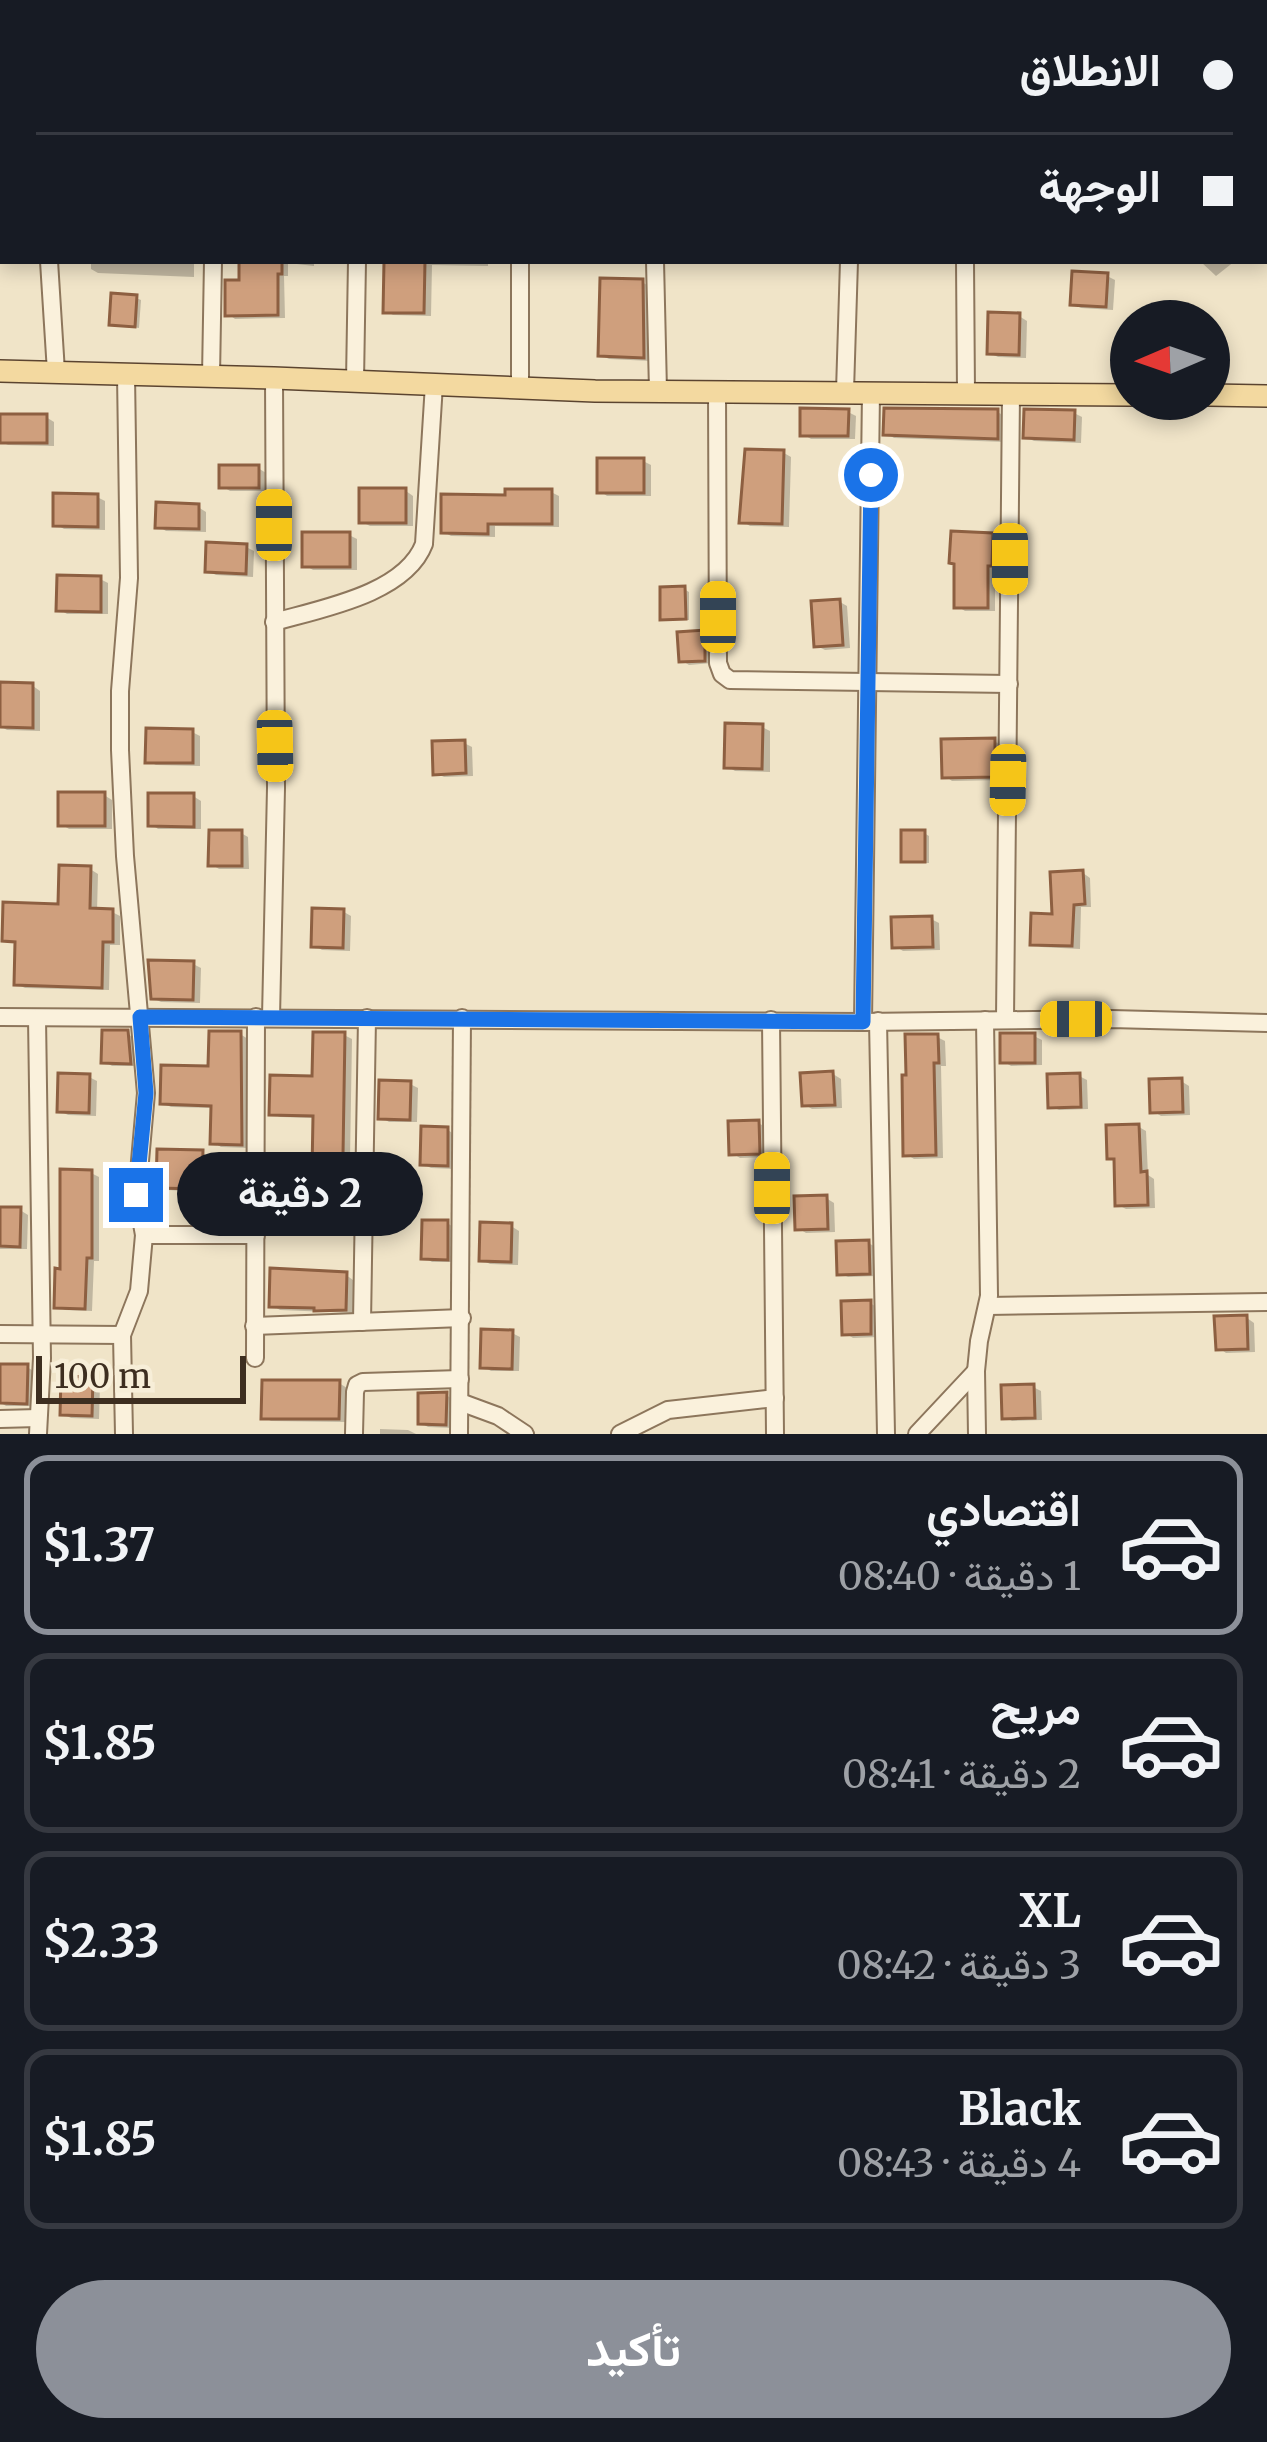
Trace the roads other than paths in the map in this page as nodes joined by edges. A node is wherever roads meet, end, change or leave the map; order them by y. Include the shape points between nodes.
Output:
1 (49, 264) edge
2 (213, 264) edge
3 (356, 264) edge
4 (520, 264) edge
5 (655, 264) edge
6 (849, 264) edge
7 (965, 264) edge
8 (0, 371) edge
9 (56, 372) junction
10 (126, 375) junction
11 (211, 376) junction
12 (274, 378) junction
13 (355, 380) junction
14 (434, 384) junction
15 (520, 388) junction
16 (717, 390) junction
17 (658, 391) junction
18 (845, 392) junction
19 (872, 392) junction
20 (966, 393) junction
21 (1011, 393) junction
22 (1110, 394) edge
23 (1230, 395) edge
24 (1267, 396) edge
25 (274, 622) junction
26 (868, 682) junction
27 (1009, 684) junction
28 (0, 1017) edge
29 (140, 1017) junction
30 (263, 1017) junction
31 (37, 1018) junction
32 (367, 1018) junction
33 (462, 1018) junction
34 (771, 1020) junction
35 (985, 1020) junction
36 (1005, 1020) junction
37 (871, 1021) junction
38 (1267, 1023) edge
39 (144, 1235) junction
40 (256, 1235) junction
41 (1267, 1302) edge
42 (988, 1306) junction
43 (462, 1318) junction
44 (362, 1322) junction
45 (254, 1326) junction
46 (42, 1333) junction
47 (0, 1334) edge
48 (122, 1335) junction
49 (255, 1358) dead end
50 (976, 1371) junction
51 (460, 1379) junction
52 (776, 1398) junction
53 (460, 1402) junction
54 (668, 1410) junction
55 (0, 1419) edge
56 (38, 1426) edge
57 (124, 1434) edge
58 (355, 1434) edge
59 (459, 1434) edge
60 (525, 1434) edge
61 (620, 1434) edge
62 (668, 1434) edge
63 (775, 1434) edge
64 (886, 1434) edge
65 (917, 1434) edge
66 (976, 1434) edge

1 - 9 street
2 - 11 street
3 - 13 street
4 - 15 street
5 - 17 street
6 - 18 street
7 - 20 street
8 - 9 main road
9 - 10 main road
10 - 11 main road
10 - 29 street via 129,578 120,750
11 - 12 main road
12 - 13 main road
12 - 25 street
13 - 14 main road
14 - 15 main road
14 - 25 street via 418,558 350,600
15 - 17 main road
16 - 17 main road
16 - 18 main road
16 - 26 street via 722,674
18 - 19 main road
19 - 20 main road
19 - 26 street
20 - 21 main road
21 - 22 main road
21 - 27 street
23 - 24 main road
25 - 30 street via 276,788
26 - 27 street
26 - 37 street
27 - 36 street
28 - 31 street
29 - 30 street
29 - 31 street
29 - 39 street via 146,1093 136,1195
30 - 32 street
30 - 40 street
31 - 46 street
32 - 33 street
32 - 44 street
33 - 34 street
33 - 43 street
34 - 37 street
34 - 52 street
35 - 36 street
35 - 37 street
35 - 42 street
36 - 38 street
37 - 64 street
39 - 40 street
39 - 48 street via 139,1291
40 - 45 street
41 - 42 street
42 - 50 street
43 - 44 street
43 - 51 street
44 - 45 street
45 - 49 street
46 - 47 street
46 - 48 street
46 - 56 street
48 - 57 street
50 - 65 street
50 - 66 street
51 - 53 street
51 - 58 street via 357,1385
52 - 54 street
52 - 63 street
53 - 59 street
53 - 60 street
54 - 61 street
54 - 62 street
55 - 56 street

